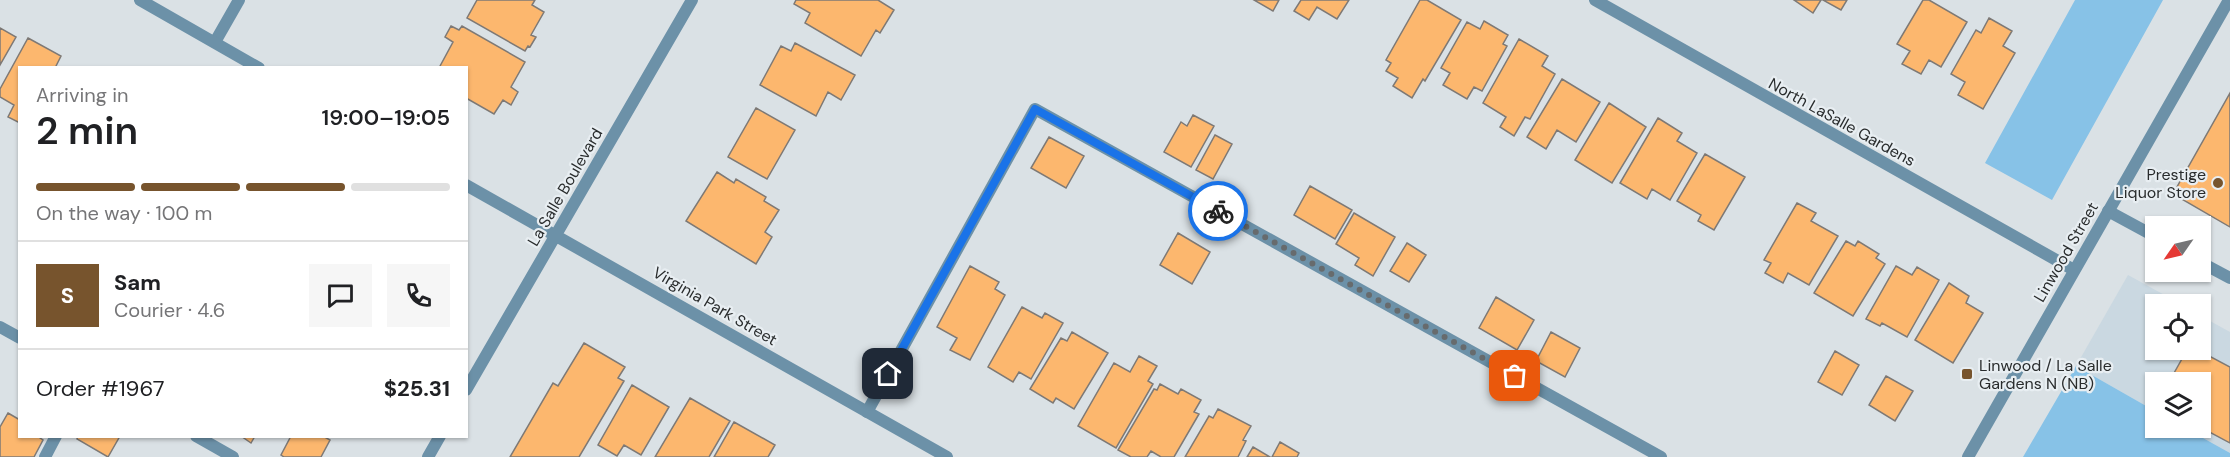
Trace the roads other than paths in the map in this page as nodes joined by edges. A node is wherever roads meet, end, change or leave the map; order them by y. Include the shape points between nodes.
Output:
1 (140, 0) edge
2 (239, 0) edge
3 (692, 0) edge
4 (1595, 0) edge
5 (2229, 0) edge
6 (215, 42) junction
7 (256, 66) edge
8 (468, 186) edge
9 (2108, 211) junction
10 (2145, 231) edge
11 (556, 235) junction
12 (2211, 268) edge
13 (2074, 270) junction
14 (2230, 278) edge
15 (0, 327) edge
16 (18, 337) edge
17 (468, 387) edge
18 (867, 412) junction
19 (55, 438) edge
20 (200, 438) edge
21 (439, 438) edge
22 (45, 457) edge
23 (233, 457) edge
24 (428, 457) edge
25 (947, 457) edge
26 (1661, 457) edge
27 (1968, 457) edge

1 - 6 street
2 - 6 street
3 - 11 street, La Salle Boulevard
4 - 13 street, North LaSalle Gardens
5 - 9 street, Linwood Street
6 - 7 street
8 - 11 street, Virginia Park Street
9 - 10 street
9 - 13 street, Linwood Street
11 - 17 street, La Salle Boulevard
11 - 18 street, Virginia Park Street
12 - 14 street
13 - 27 street, Linwood Street
15 - 16 street
18 - 25 street, Virginia Park Street
18 - 26 street via 1035,109
19 - 22 street
20 - 23 street
21 - 24 street

